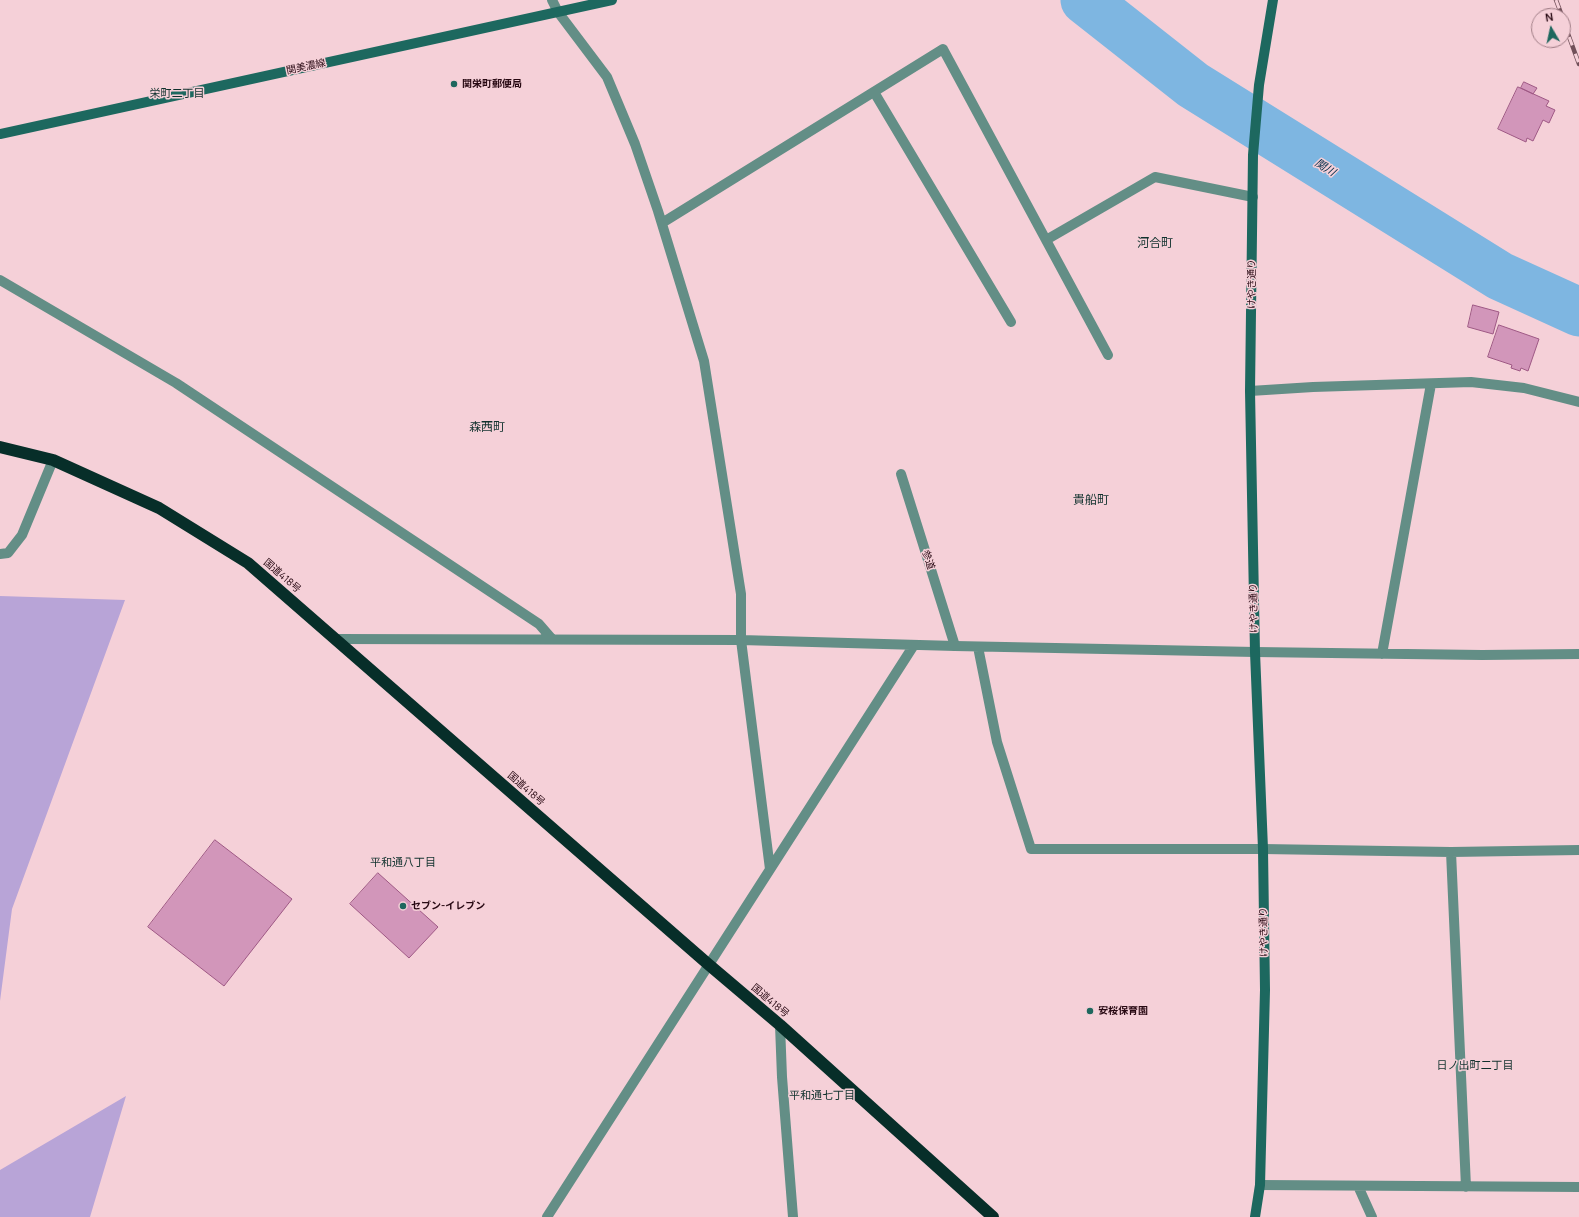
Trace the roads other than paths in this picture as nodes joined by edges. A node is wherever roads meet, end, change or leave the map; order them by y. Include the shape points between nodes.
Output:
1 (552, 0) edge
2 (612, 0) edge
3 (1273, 0) edge
4 (558, 12) junction
5 (874, 92) junction
6 (0, 134) edge
7 (1253, 197) junction
8 (662, 223) junction
9 (1046, 240) junction
10 (0, 280) edge
11 (1011, 322) dead end
12 (1108, 355) dead end
13 (1431, 384) junction
14 (1250, 391) junction
15 (1579, 402) edge
16 (0, 447) edge
17 (53, 460) junction
18 (900, 474) dead end
19 (0, 554) edge
20 (336, 639) junction
21 (552, 639) junction
22 (741, 640) junction
23 (914, 645) junction
24 (955, 646) junction
25 (978, 647) junction
26 (1255, 652) junction
27 (1382, 654) junction
28 (1579, 654) edge
29 (1263, 849) junction
30 (1579, 850) edge
31 (1451, 852) junction
32 (770, 868) junction
33 (708, 964) junction
34 (780, 1026) junction
35 (1260, 1185) junction
36 (1358, 1186) junction
37 (1466, 1187) junction
38 (1579, 1187) edge
39 (547, 1217) edge
40 (793, 1217) edge
41 (993, 1217) edge
42 (1255, 1217) edge
43 (1372, 1217) edge

1 - 4 street
2 - 4 street, 関美濃線
3 - 7 street, けやき通り via 1259,84 1253,155
4 - 6 street, 関美濃線
4 - 8 street via 607,77 635,144
5 - 8 street
5 - 9 street via 943,49
5 - 11 street
7 - 9 street via 1155,177
7 - 14 street, けやき通り
8 - 22 street via 704,361 741,594
9 - 12 street
10 - 21 street via 176,383 539,624
13 - 14 street
13 - 15 street via 1471,382 1524,388
13 - 27 street
14 - 26 street, けやき通り
16 - 17 highway, 国道418号
17 - 19 street via 22,535 8,553
17 - 20 highway, 国道418号 via 160,508 248,563
18 - 24 street, 参道
20 - 21 street
20 - 33 highway, 国道418号
21 - 22 street
22 - 23 street
22 - 32 street
23 - 24 street
23 - 32 street
24 - 25 street
25 - 26 street
25 - 29 street via 997,742 1031,849
26 - 27 street
26 - 29 street, けやき通り
27 - 28 street
29 - 31 street
29 - 35 street, けやき通り via 1265,990
30 - 31 street
31 - 37 street
32 - 33 street
33 - 34 highway, 国道418号
33 - 39 street
34 - 40 street
34 - 41 highway, 国道418号
35 - 36 street
35 - 42 street, けやき通り
36 - 37 street
36 - 43 street
37 - 38 street

